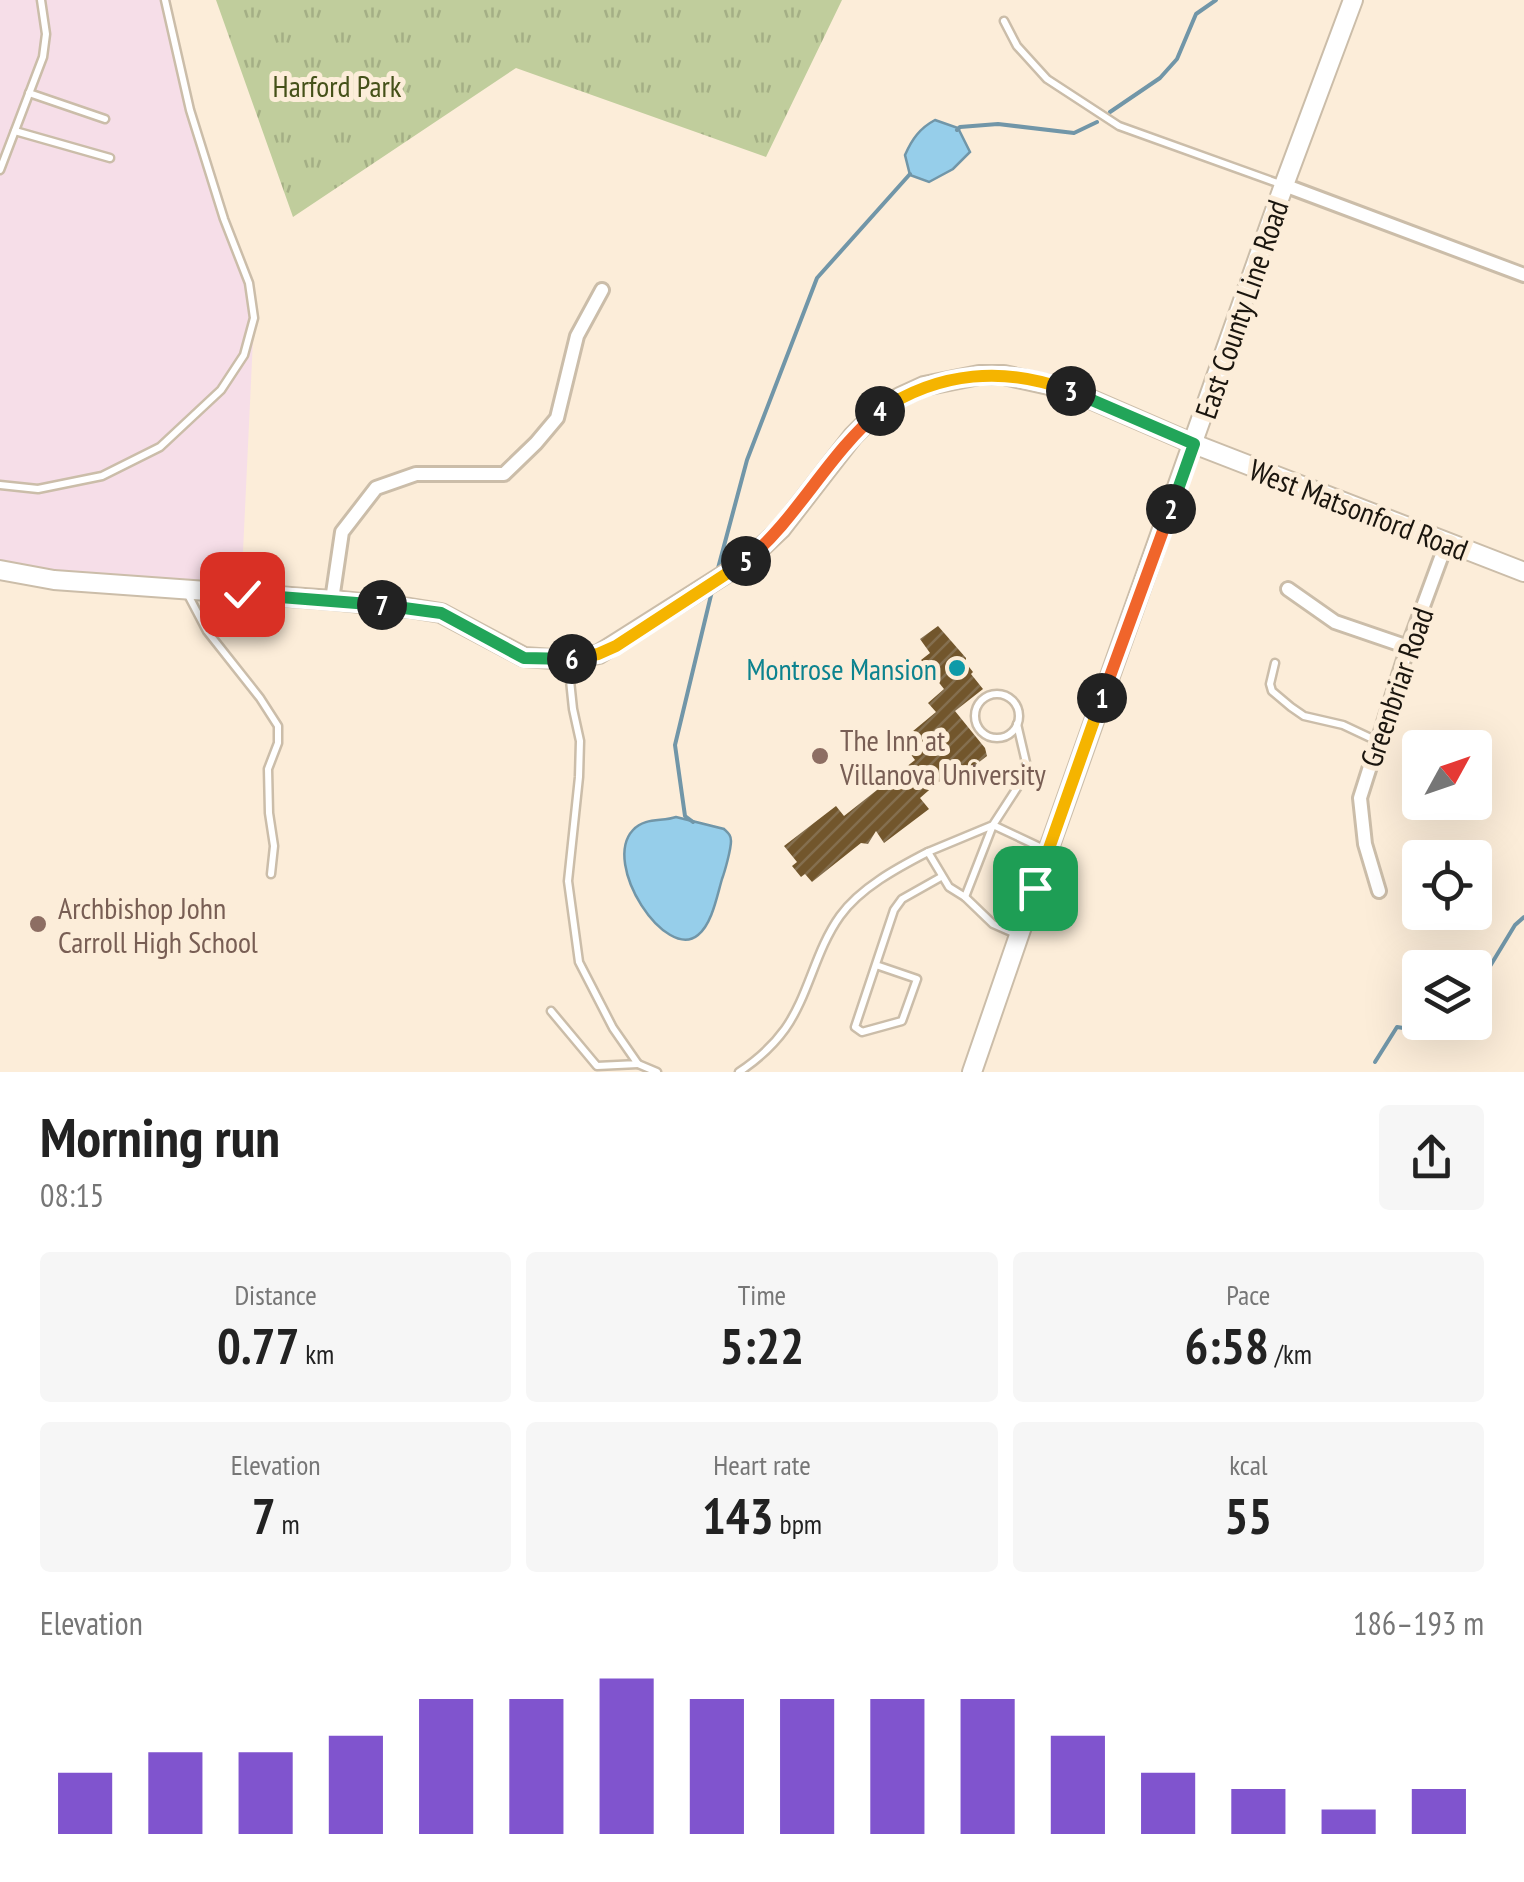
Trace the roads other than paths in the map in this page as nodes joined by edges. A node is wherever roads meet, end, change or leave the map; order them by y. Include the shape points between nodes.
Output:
1 (41, 0) edge
2 (166, 0) edge
3 (1354, 0) edge
4 (1004, 21) dead end
5 (28, 92) junction
6 (105, 119) dead end
7 (15, 131) junction
8 (110, 158) dead end
9 (0, 170) edge
10 (1284, 186) junction
11 (1524, 276) edge
12 (602, 290) dead end
13 (1194, 444) junction
14 (0, 485) edge
15 (1446, 544) junction
16 (0, 570) edge
17 (1524, 572) edge
18 (1288, 589) dead end
19 (185, 590) junction
20 (332, 600) junction
21 (1408, 646) junction
22 (568, 660) junction
23 (1275, 663) dead end
24 (1017, 724) junction
25 (1376, 740) junction
26 (993, 825) junction
27 (1048, 851) junction
28 (928, 852) junction
29 (271, 874) dead end
30 (941, 876) junction
31 (1379, 891) dead end
32 (964, 897) junction
33 (1019, 936) junction
34 (876, 965) junction
35 (551, 1011) dead end
36 (638, 1064) junction
37 (657, 1072) edge
38 (739, 1072) edge
39 (972, 1072) edge

1 - 5 lane via 43,57
2 - 14 lane via 190,110 249,283 254,318 244,355 222,390 160,447 102,476 38,489
3 - 10 main road, East County Line Road
4 - 10 lane via 1047,78 1120,126
5 - 6 lane
5 - 7 lane
7 - 8 lane
7 - 9 lane
10 - 11 street
10 - 13 main road, East County Line Road
12 - 20 street via 577,336 557,418 536,444 504,474 416,474 376,488 342,532
13 - 15 main road, West Matsonford Road
13 - 22 main road, West Matsonford Road via 1032,380 979,375 924,386 876,413 749,559 598,654
13 - 27 main road, East County Line Road
15 - 17 main road, West Matsonford Road
15 - 21 street, Greenbriar Road
16 - 19 main road
18 - 21 street via 1335,622
19 - 20 main road
19 - 29 lane via 207,632 278,726 268,770
20 - 22 main road via 441,613 524,658
21 - 25 street, Greenbriar Road
22 - 36 lane via 580,741 568,881 579,962
23 - 25 lane via 1272,691 1291,707
24 - 24 lane via 1016,704 1006,696 986,697 978,707 976,720 989,736 1002,737
24 - 26 lane via 1028,771
25 - 31 street, Greenbriar Road via 1360,798
26 - 27 lane
26 - 28 lane
26 - 32 lane
27 - 33 main road, East County Line Road
28 - 30 lane
28 - 38 lane via 899,866 842,914 787,1027
30 - 32 lane
30 - 34 lane via 902,899
32 - 33 lane
33 - 39 main road, East County Line Road
34 - 34 lane via 854,1027 862,1032 902,1022 917,979
35 - 36 lane via 597,1066
36 - 37 lane

